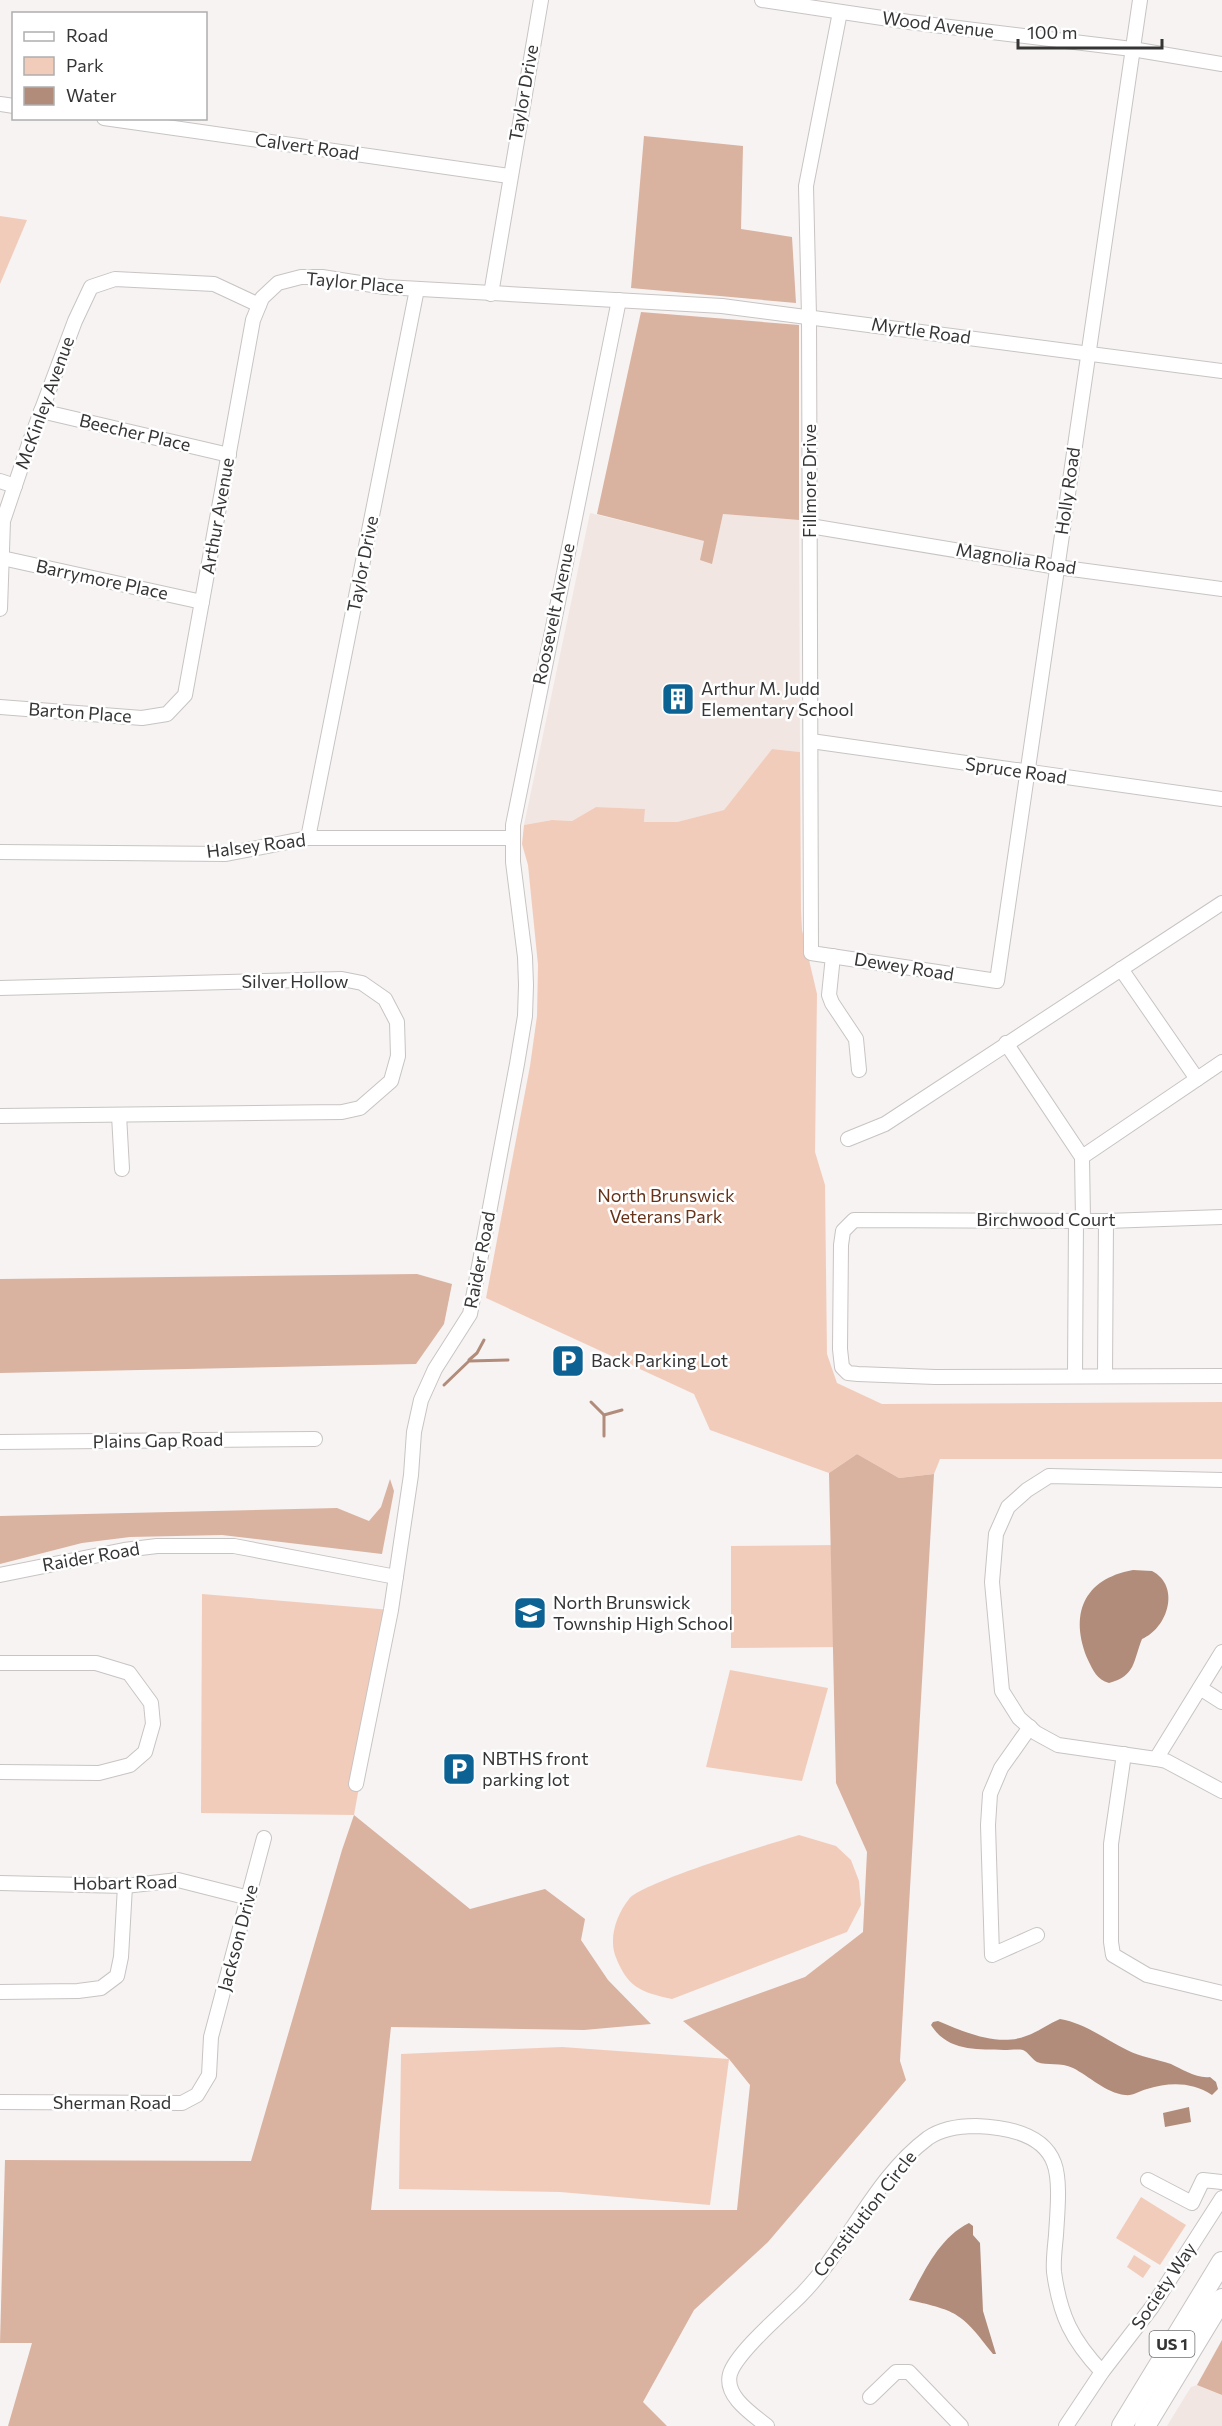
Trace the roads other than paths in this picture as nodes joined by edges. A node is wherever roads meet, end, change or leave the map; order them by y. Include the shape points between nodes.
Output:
1 (541, 0) edge
2 (762, 0) edge
3 (1140, 0) edge
4 (840, 12) junction
5 (1132, 49) junction
6 (1222, 64) edge
7 (118, 120) edge
8 (509, 176) junction
9 (417, 289) junction
10 (491, 294) junction
11 (619, 300) junction
12 (259, 305) junction
13 (809, 316) junction
14 (1087, 354) junction
15 (1222, 371) edge
16 (41, 411) junction
17 (229, 455) junction
18 (0, 481) edge
19 (15, 486) junction
20 (810, 526) junction
21 (2, 558) junction
22 (1057, 567) junction
23 (1222, 589) edge
24 (202, 602) junction
25 (0, 609) edge
26 (0, 707) edge
27 (160, 715) joint
28 (811, 741) junction
29 (1027, 773) junction
30 (1222, 799) edge
31 (308, 838) junction
32 (512, 838) junction
33 (0, 852) edge
34 (1222, 903) edge
35 (522, 930) joint
36 (811, 953) joint
37 (833, 957) junction
38 (1121, 969) junction
39 (997, 981) joint
40 (0, 988) edge
41 (1006, 1043) junction
42 (1222, 1062) edge
43 (859, 1070) dead end
44 (1197, 1079) junction
45 (119, 1115) junction
46 (0, 1116) edge
47 (848, 1139) dead end
48 (1082, 1157) junction
49 (122, 1169) dead end
50 (1222, 1217) edge
51 (1080, 1220) junction
52 (1106, 1221) junction
53 (1075, 1376) junction
54 (1105, 1376) junction
55 (1222, 1376) edge
56 (315, 1439) dead end
57 (0, 1442) edge
58 (1222, 1480) edge
59 (0, 1575) edge
60 (396, 1577) junction
61 (1222, 1652) edge
62 (0, 1663) edge
63 (1200, 1688) junction
64 (1222, 1702) edge
65 (1030, 1727) junction
66 (1124, 1754) junction
67 (1156, 1759) junction
68 (0, 1772) edge
69 (356, 1784) dead end
70 (1222, 1791) edge
71 (264, 1838) dead end
72 (0, 1883) edge
73 (125, 1886) junction
74 (249, 1898) junction
75 (1037, 1935) dead end
76 (0, 1992) edge
77 (1222, 1993) edge
78 (211, 2037) joint
79 (0, 2102) edge
80 (1148, 2180) dead end
81 (1222, 2182) edge
82 (1222, 2198) edge
83 (1192, 2203) junction
84 (1213, 2213) junction
85 (1222, 2262) edge
86 (1222, 2299) edge
87 (1102, 2372) junction
88 (870, 2397) dead end
89 (767, 2426) edge
90 (961, 2426) edge
91 (1066, 2426) edge
92 (1122, 2426) edge
93 (1145, 2426) edge

1 - 8 street, Taylor Drive
2 - 4 street, Wood Avenue
3 - 5 street, Holly Road
4 - 5 street, Wood Avenue
4 - 13 street, Fillmore Drive via 806,186
5 - 6 street, Wood Avenue
5 - 14 street, Holly Road
7 - 8 street, Calvert Road
8 - 10 street, Taylor Drive
9 - 10 street, Taylor Place
9 - 12 street, Taylor Place via 301,277 278,283
9 - 31 street, Taylor Drive
10 - 11 street, Taylor Place
11 - 13 street, Myrtle Road
11 - 32 street, Roosevelt Avenue via 522,772
12 - 16 street, McKinley Avenue via 214,284 115,279 91,287
12 - 17 street, Arthur Avenue
13 - 14 street, Myrtle Road
13 - 20 street, Fillmore Drive
14 - 15 street, Myrtle Road
14 - 22 street, Holly Road
16 - 17 street, Beecher Place
16 - 19 street, McKinley Avenue
17 - 24 street, Arthur Avenue
18 - 19 street
19 - 21 street, McKinley Avenue via 3,521
20 - 22 street, Magnolia Road
20 - 28 street, Fillmore Drive
21 - 24 street, Barrymore Place
21 - 25 street, McKinley Avenue
22 - 23 street, Magnolia Road
22 - 29 street, Holly Road
24 - 27 street, Arthur Avenue via 186,695 167,714
26 - 27 street, Barton Place via 142,718
28 - 29 street, Spruce Road
28 - 36 street, Fillmore Drive
29 - 30 street, Spruce Road
29 - 39 street, Holly Road
31 - 32 street, Halsey Road
31 - 33 street, Halsey Road via 226,854
32 - 35 street, Roosevelt Avenue
34 - 38 street
35 - 60 street, Raider Road via 525,1016 474,1295 470,1314 435,1369 421,1401
36 - 37 street, Dewey Road
37 - 39 street, Dewey Road
37 - 43 street via 829,995 856,1039
38 - 41 street
38 - 44 street
40 - 45 street, Silver Hollow via 342,979 362,983 385,999 397,1022 398,1056 391,1081 360,1108 342,1112
41 - 47 street via 885,1124
41 - 48 street
42 - 44 street
44 - 48 street
45 - 46 street, Silver Hollow
45 - 49 street
48 - 51 street
50 - 52 street, Birchwood Court
51 - 52 street, Birchwood Court
51 - 53 street
51 - 53 street, Birchwood Court via 870,1218 850,1222 843,1231 841,1245 840,1350 842,1367 848,1373
52 - 54 street
53 - 54 street
54 - 55 street
56 - 57 street, Plains Gap Road
58 - 65 street via 1049,1476 1008,1507 996,1534 992,1582 1002,1691 1019,1718
59 - 60 street, Raider Road via 124,1550 234,1546
60 - 69 street, Raider Road
61 - 63 street
62 - 68 street via 96,1663 129,1673 151,1703 153,1724 145,1752 130,1765 99,1773
63 - 64 street
63 - 67 street
65 - 66 street via 1058,1745
65 - 75 street via 1001,1768 990,1794 992,1955
66 - 67 street
66 - 77 street via 1112,1844 1113,1955 1147,1975
67 - 70 street
71 - 74 street, Jackson Drive
72 - 73 street, Hobart Road
73 - 74 street, Hobart Road via 178,1880
73 - 76 street via 117,1976 101,1988
74 - 78 street, Jackson Drive
78 - 79 street, Sherman Road via 209,2075 197,2095 182,2103
80 - 83 street
81 - 83 street via 1203,2180
82 - 84 street, Society Way
83 - 84 street
84 - 87 street, Society Way via 1152,2307
85 - 92 highway, US 1
86 - 93 highway, US 1
87 - 89 street, Constitution Circle via 1081,2349 1066,2322 1054,2270 1054,2163 1046,2149 1013,2130 953,2128 931,2136 900,2164 806,2290 738,2359 730,2374 730,2386 747,2410
87 - 91 street
88 - 90 street via 896,2372 909,2372

